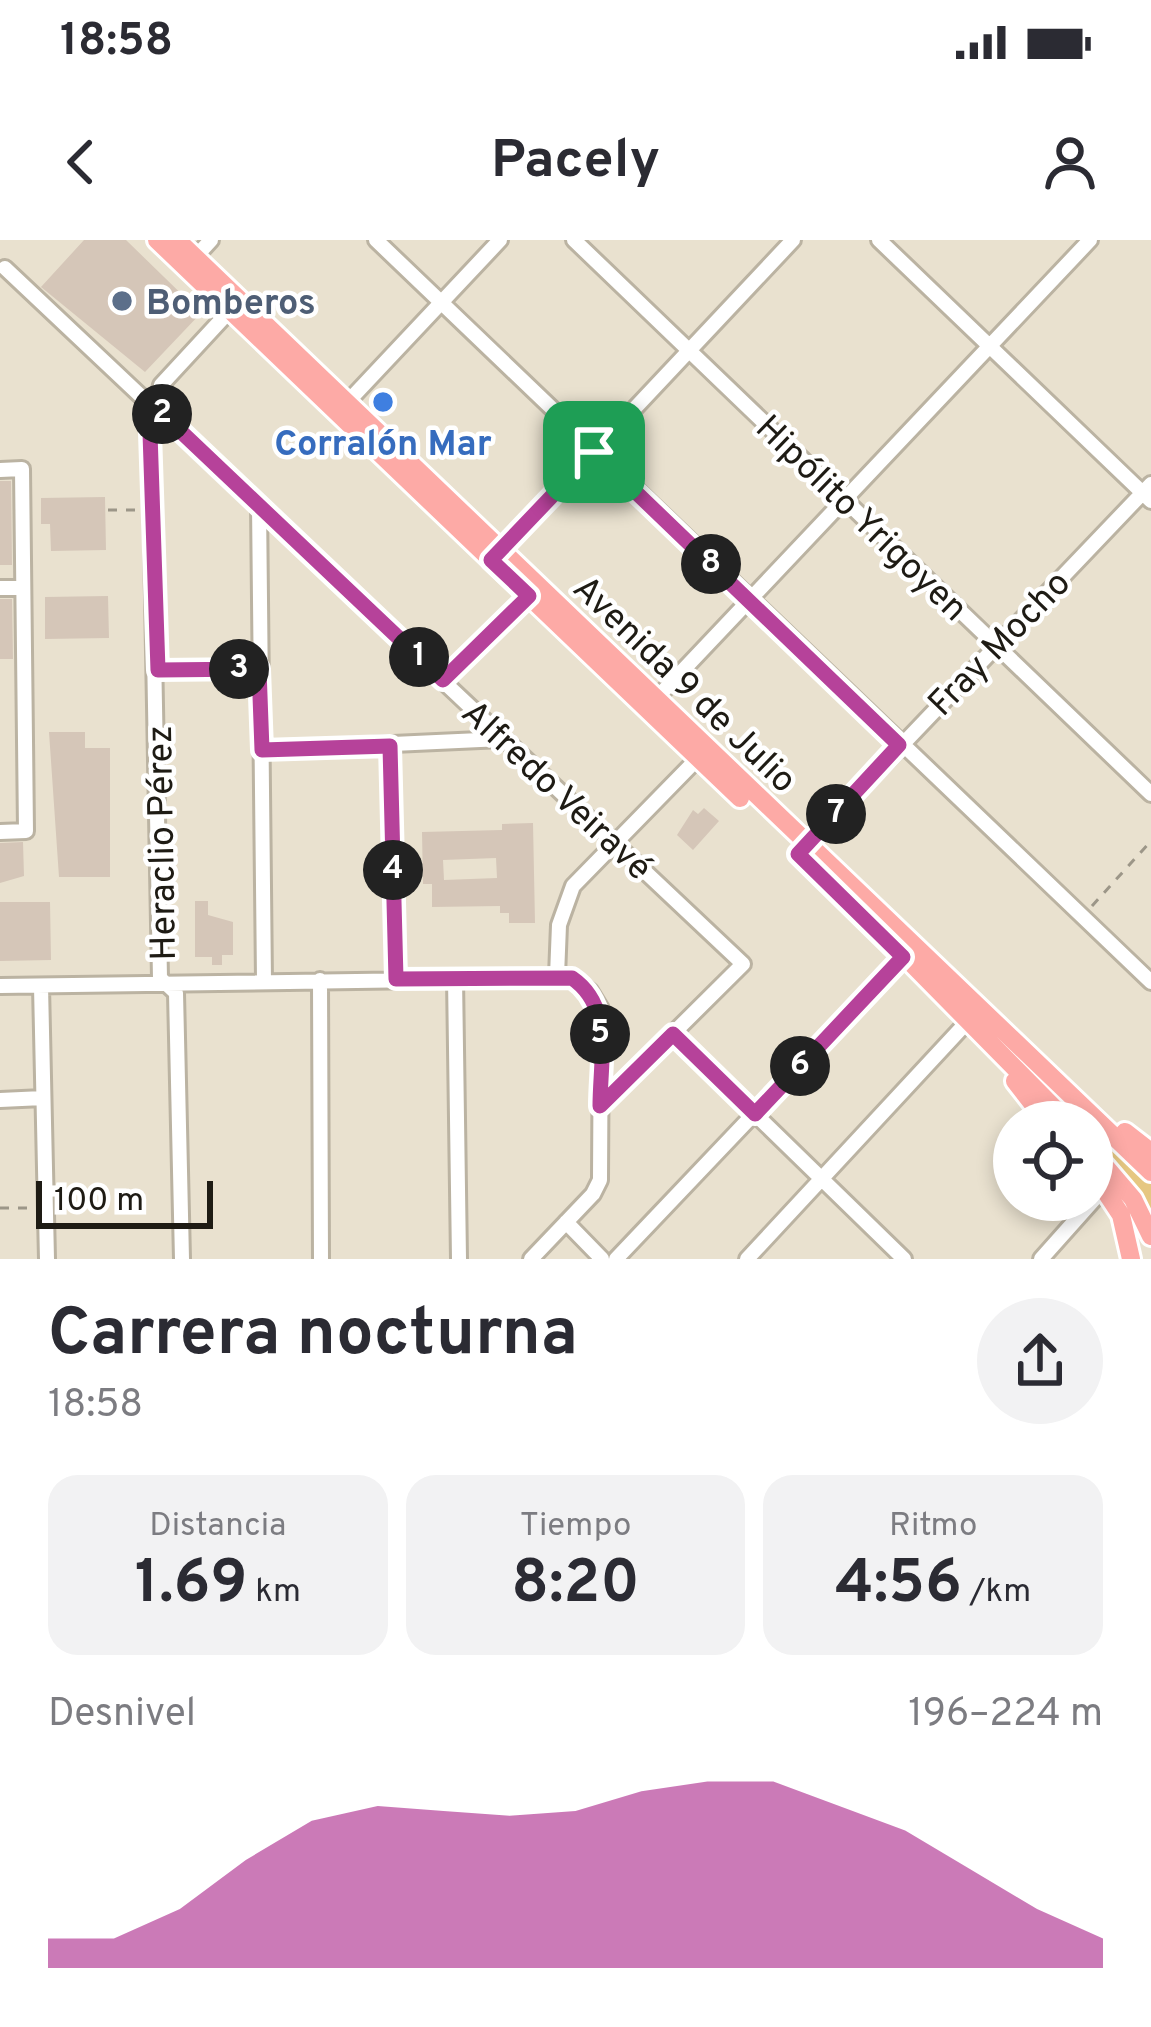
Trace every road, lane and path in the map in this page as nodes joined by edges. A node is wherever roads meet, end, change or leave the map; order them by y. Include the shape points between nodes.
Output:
1 (157, 240) edge
2 (177, 240) edge
3 (211, 240) edge
4 (376, 240) edge
5 (500, 240) edge
6 (574, 240) edge
7 (793, 240) edge
8 (879, 240) edge
9 (1090, 240) edge
10 (190, 262) junction
11 (5, 268) dead end
12 (440, 302) junction
13 (235, 305) junction
14 (988, 347) junction
15 (688, 351) junction
16 (343, 407) junction
17 (156, 408) junction
18 (594, 452) junction
19 (0, 470) edge
20 (1148, 493) edge
21 (844, 499) junction
22 (259, 504) junction
23 (108, 509) dead end
24 (152, 510) junction
25 (496, 555) junction
26 (0, 588) edge
27 (20, 588) junction
28 (529, 596) junction
29 (746, 598) junction
30 (996, 644) junction
31 (259, 669) junction
32 (158, 670) junction
33 (443, 680) junction
34 (651, 704) junction
35 (502, 739) junction
36 (899, 745) junction
37 (390, 746) junction
38 (262, 750) junction
39 (698, 758) junction
40 (1151, 794) edge
41 (0, 832) edge
42 (1151, 841) edge
43 (615, 843) junction
44 (802, 850) junction
45 (1082, 917) junction
46 (903, 957) junction
47 (557, 976) junction
48 (454, 978) junction
49 (396, 979) junction
50 (320, 980) junction
51 (264, 981) junction
52 (1151, 982) edge
53 (166, 983) junction
54 (0, 986) edge
55 (40, 986) junction
56 (972, 1025) junction
57 (673, 1034) junction
58 (1073, 1094) junction
59 (44, 1098) junction
60 (0, 1100) edge
61 (1031, 1101) edge
62 (1046, 1101) edge
63 (600, 1106) junction
64 (755, 1114) junction
65 (1151, 1152) edge
66 (1151, 1172) edge
67 (1113, 1176) edge
68 (825, 1180) junction
69 (1113, 1202) edge
70 (0, 1208) edge
71 (45, 1208) junction
72 (1069, 1221) edge
73 (566, 1222) junction
74 (1151, 1236) edge
75 (902, 1258) edge
76 (47, 1259) edge
77 (182, 1259) edge
78 (321, 1259) edge
79 (459, 1259) edge
80 (531, 1259) edge
81 (602, 1259) edge
82 (616, 1259) edge
83 (747, 1259) edge
84 (1041, 1259) edge
85 (1132, 1259) edge

1 - 10 main road, Avenida 9 de Julio
2 - 10 main road, Avenida 9 de Julio
3 - 10 street
4 - 12 street
5 - 12 street
6 - 15 street, Hipólito Yrigoyen
7 - 15 street
8 - 14 street
9 - 14 street
10 - 13 main road, Avenida 9 de Julio
11 - 17 street, Alfredo Veiravé
12 - 16 street
12 - 18 street
13 - 16 main road, Avenida 9 de Julio
13 - 17 street, Heraclio Pérez via 161,385
14 - 20 street
14 - 21 street
15 - 18 street
15 - 21 street, Hipólito Yrigoyen
16 - 25 main road, Avenida 9 de Julio
17 - 22 street, Alfredo Veiravé
17 - 24 street, Heraclio Pérez
18 - 25 street
18 - 29 street
19 - 27 street via 22,469
20 - 30 street, Fray Mocho
21 - 29 street
21 - 30 street, Hipólito Yrigoyen
22 - 31 street
22 - 33 street, Alfredo Veiravé
23 - 24 path
24 - 32 street, Heraclio Pérez
25 - 28 main road, Avenida 9 de Julio
25 - 34 main road, Avenida 9 de Julio
26 - 27 street
27 - 41 street via 26,831
28 - 33 street
28 - 34 main road, Avenida 9 de Julio
29 - 34 street
29 - 36 street
30 - 36 street, Fray Mocho
30 - 40 street, Hipólito Yrigoyen
31 - 32 street
31 - 38 street
32 - 53 street, Heraclio Pérez
33 - 35 street, Alfredo Veiravé
34 - 39 main road, Avenida 9 de Julio
34 - 44 main road, Avenida 9 de Julio
35 - 37 street
35 - 43 street, Alfredo Veiravé
36 - 44 street, Fray Mocho
36 - 45 street
37 - 38 street
37 - 49 street
38 - 51 street
39 - 43 street
39 - 44 main road, Avenida 9 de Julio
42 - 45 path
43 - 47 street via 573,886 559,925
43 - 57 street, Alfredo Veiravé via 743,964
44 - 46 main road, Avenida 9 de Julio
44 - 58 main road, Avenida 9 de Julio
45 - 52 street
46 - 56 main road, Avenida 9 de Julio
46 - 64 street
47 - 48 street
47 - 63 street via 590,991 601,1009
48 - 49 street
48 - 79 street
49 - 50 street
50 - 51 street
50 - 78 street
51 - 53 street
53 - 55 street
53 - 77 street, Heraclio Pérez via 176,993
54 - 55 street
55 - 59 street
56 - 61 main road
56 - 62 main road, Avenida 9 de Julio
56 - 68 street
57 - 63 street
57 - 64 street
58 - 65 main road
58 - 66 main road, Avenida 9 de Julio
59 - 60 street
59 - 71 street
63 - 73 street via 600,1180
64 - 68 street
64 - 82 street
67 - 74 main road
68 - 75 street
68 - 83 street
69 - 85 main road
70 - 71 path
71 - 76 street
72 - 84 street
73 - 80 street
73 - 81 street

